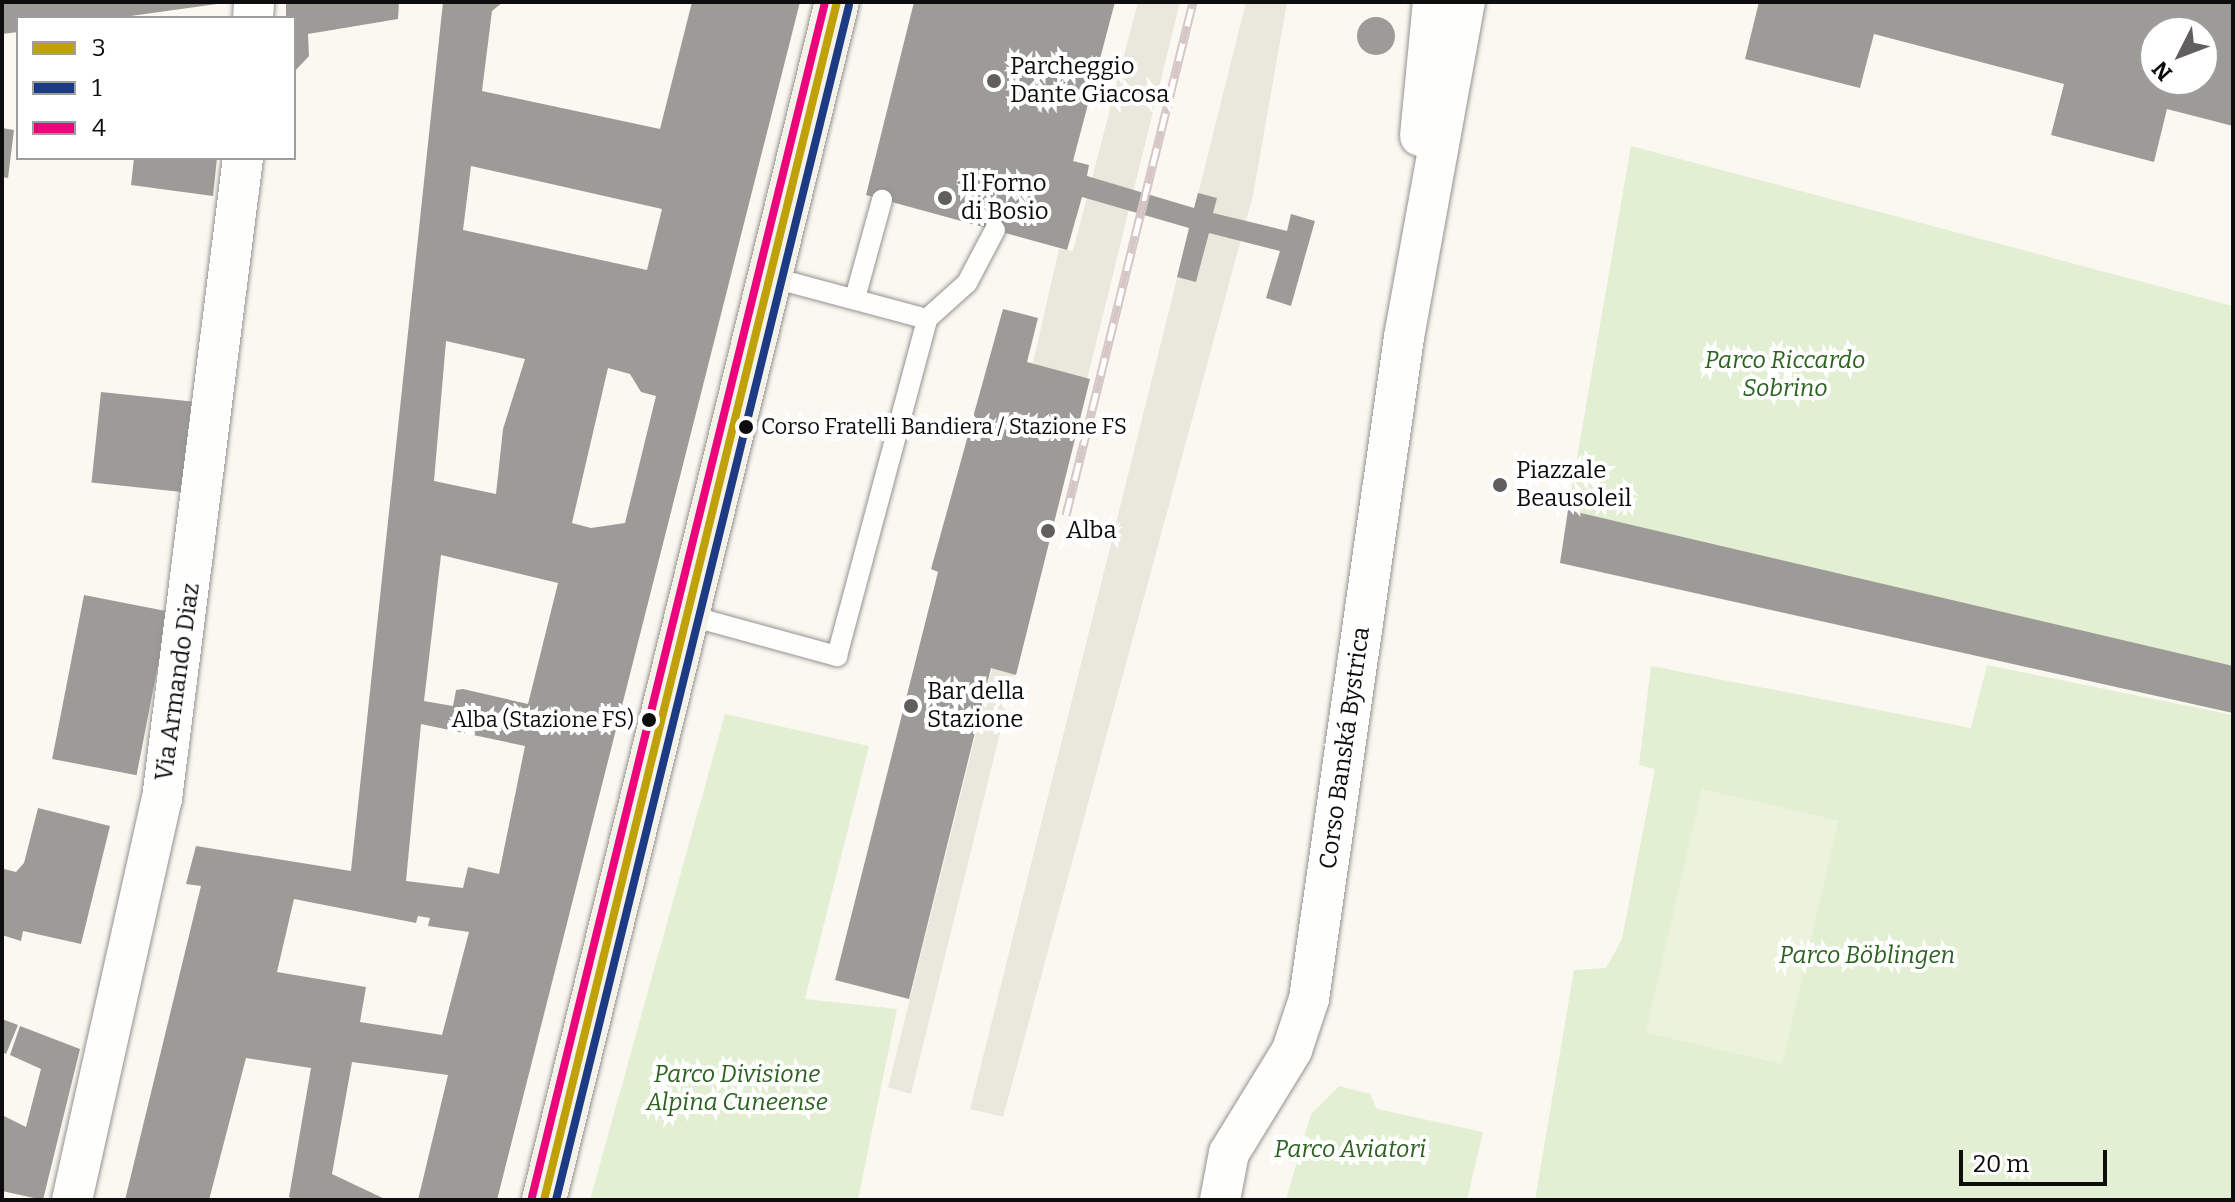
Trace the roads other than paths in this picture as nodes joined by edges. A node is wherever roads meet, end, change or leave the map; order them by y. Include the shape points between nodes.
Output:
1 (837, 2) edge
2 (1433, 2) edge
3 (1465, 2) edge
4 (243, 160) edge
5 (882, 200) dead end
6 (995, 230) dead end
7 (1415, 276) junction
8 (770, 277) junction
9 (855, 298) junction
10 (927, 319) junction
11 (687, 615) junction
12 (72, 1200) edge
13 (544, 1200) edge
14 (1220, 1200) edge

1 - 8 main road
2 - 7 street, Corso Banská Bystrica
3 - 7 street, Corso Banská Bystrica
4 - 12 street, Via Armando Diaz via 162,799
5 - 9 lane
6 - 10 lane via 967,283
7 - 14 street, Corso Banská Bystrica via 1309,999 1292,1050 1229,1153
8 - 9 lane
8 - 11 main road
9 - 10 lane
10 - 11 lane via 837,656
11 - 13 main road

